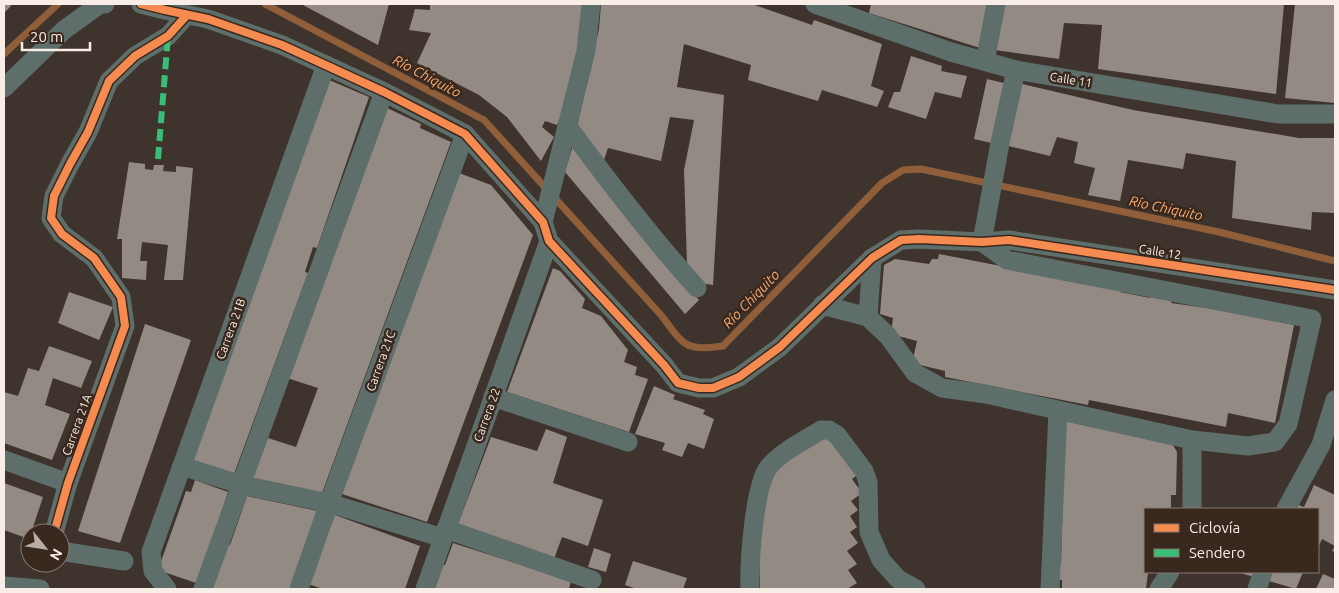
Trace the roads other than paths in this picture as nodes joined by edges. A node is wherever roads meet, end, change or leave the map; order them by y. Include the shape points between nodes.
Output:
1 (105, 4) edge
2 (141, 4) edge
3 (591, 4) edge
4 (815, 4) edge
5 (996, 4) edge
6 (212, 11) edge
7 (863, 12) edge
8 (187, 15) junction
9 (985, 61) junction
10 (326, 66) junction
11 (1016, 70) junction
12 (4, 88) edge
13 (384, 92) junction
14 (1335, 114) edge
15 (567, 125) junction
16 (465, 134) junction
17 (544, 216) junction
18 (550, 241) junction
19 (982, 242) junction
20 (872, 258) junction
21 (697, 288) dead end
22 (1335, 290) edge
23 (822, 305) junction
24 (868, 317) junction
25 (493, 398) junction
26 (1335, 400) edge
27 (1058, 411) junction
28 (1192, 440) junction
29 (628, 442) dead end
30 (4, 460) edge
31 (182, 466) junction
32 (68, 483) junction
33 (242, 485) junction
34 (329, 503) junction
35 (1192, 508) edge
36 (1287, 508) edge
37 (57, 523) edge
38 (445, 534) junction
39 (70, 553) edge
40 (124, 561) dead end
41 (1169, 573) edge
42 (1263, 573) edge
43 (592, 580) dead end
44 (4, 586) edge
45 (40, 589) edge
46 (168, 589) edge
47 (203, 589) edge
48 (299, 589) edge
49 (425, 589) edge
50 (750, 589) edge
51 (916, 589) edge
52 (1050, 589) edge
53 (1159, 589) edge
54 (1257, 589) edge

1 - 12 street via 100,4 64,30
2 - 8 street
3 - 15 street via 586,51
4 - 7 street, Calle 11
5 - 9 street
6 - 8 street
6 - 10 street
7 - 9 street, Calle 11 via 952,52
8 - 32 street, Carrera 21A via 168,36 135,56 109,81 88,132 54,196 51,218 62,234 94,258 121,297 124,326
9 - 11 street, Calle 11
10 - 13 street
10 - 31 street, Carrera 21B
11 - 14 street, Calle 11 via 1278,114
11 - 19 street
13 - 16 street
13 - 33 street
15 - 17 street
15 - 21 street via 607,180
16 - 17 street
16 - 34 street, Carrera 21C
17 - 18 street
18 - 23 street, Calle 12 via 678,383 713,388 739,377 780,347
18 - 25 street, Carrera 22
19 - 20 street, Calle 12 via 900,240
19 - 22 street, Calle 12 via 1009,240
19 - 28 street via 1007,260 1312,319 1288,424 1275,442 1248,446
20 - 23 street, Calle 12
20 - 24 street
23 - 24 street
24 - 27 street via 888,336 916,373 942,388 986,394
25 - 29 street
25 - 38 street, Carrera 22
26 - 36 street via 1321,445
27 - 28 street
27 - 52 street
28 - 35 street
30 - 32 street
31 - 33 street
31 - 46 street, Carrera 21B via 151,552 153,571
32 - 37 street, Carrera 21A
33 - 34 street
33 - 47 street
34 - 38 street
34 - 48 street, Carrera 21C
38 - 43 street
38 - 49 street, Carrera 22
39 - 40 street
41 - 53 street
42 - 54 street
44 - 45 street
50 - 51 street via 752,536 761,483 768,468 779,458 821,430 837,435 864,471 868,482 869,532 881,560 898,579

